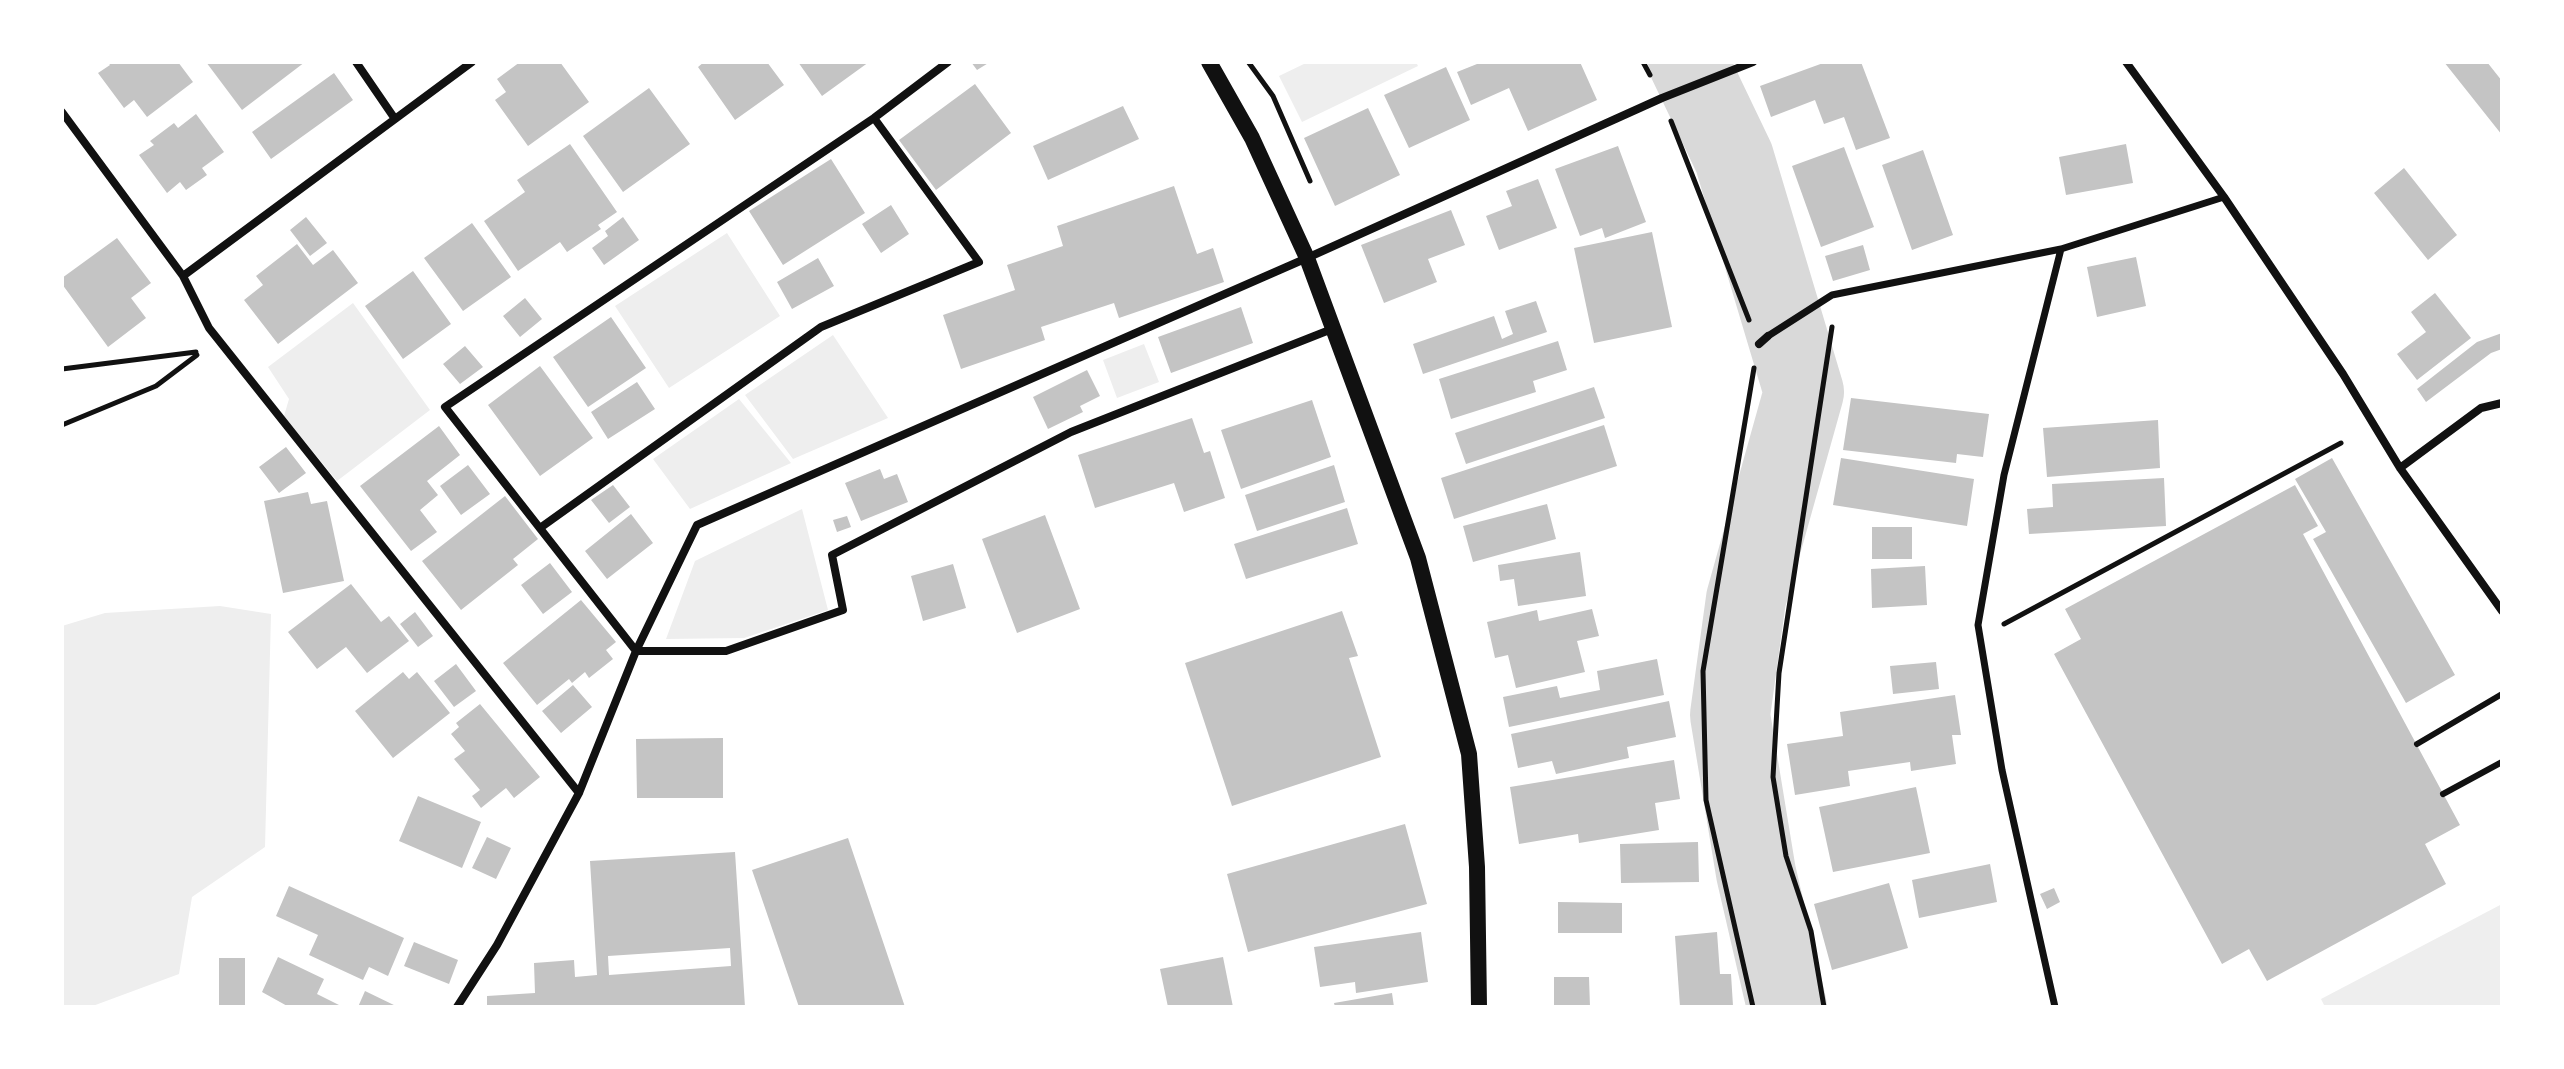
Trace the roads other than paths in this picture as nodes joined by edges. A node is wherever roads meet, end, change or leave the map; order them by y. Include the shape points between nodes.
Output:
1 (356, 62) edge
2 (472, 62) edge
3 (948, 62) edge
4 (1209, 62) edge
5 (1753, 62) edge
6 (2126, 62) edge
7 (62, 112) edge
8 (874, 118) junction
9 (395, 119) junction
10 (2224, 197) junction
11 (2061, 249) junction
12 (1307, 258) junction
13 (183, 276) junction
14 (1333, 328) junction
15 (1768, 336) joint
16 (1759, 344) road end
17 (2502, 403) edge
18 (2400, 468) junction
19 (540, 528) junction
20 (2502, 611) edge
21 (636, 651) junction
22 (2502, 694) edge
23 (2417, 744) dead end
24 (2502, 762) edge
25 (579, 793) junction
26 (2443, 794) dead end
27 (457, 1007) edge
28 (1479, 1007) edge
29 (2055, 1007) edge

1 - 9 street
2 - 9 street
3 - 8 street
4 - 12 main road via 1252,138
5 - 12 street
6 - 10 street
7 - 13 street
8 - 19 street via 445,407
8 - 19 street via 979,262 821,327
9 - 13 street
10 - 11 street
10 - 18 street
11 - 15 street via 1832,295
11 - 29 street via 2004,475 1978,625 2002,770
12 - 14 main road
12 - 21 street via 697,525
13 - 25 street via 209,328
14 - 21 street via 1071,432 832,555 843,610 726,651
14 - 28 main road via 1418,558 1469,754
15 - 16 street
17 - 18 street via 2481,408
18 - 20 street
19 - 21 street
21 - 25 street
22 - 23 lane
24 - 26 lane
25 - 27 street via 497,945

